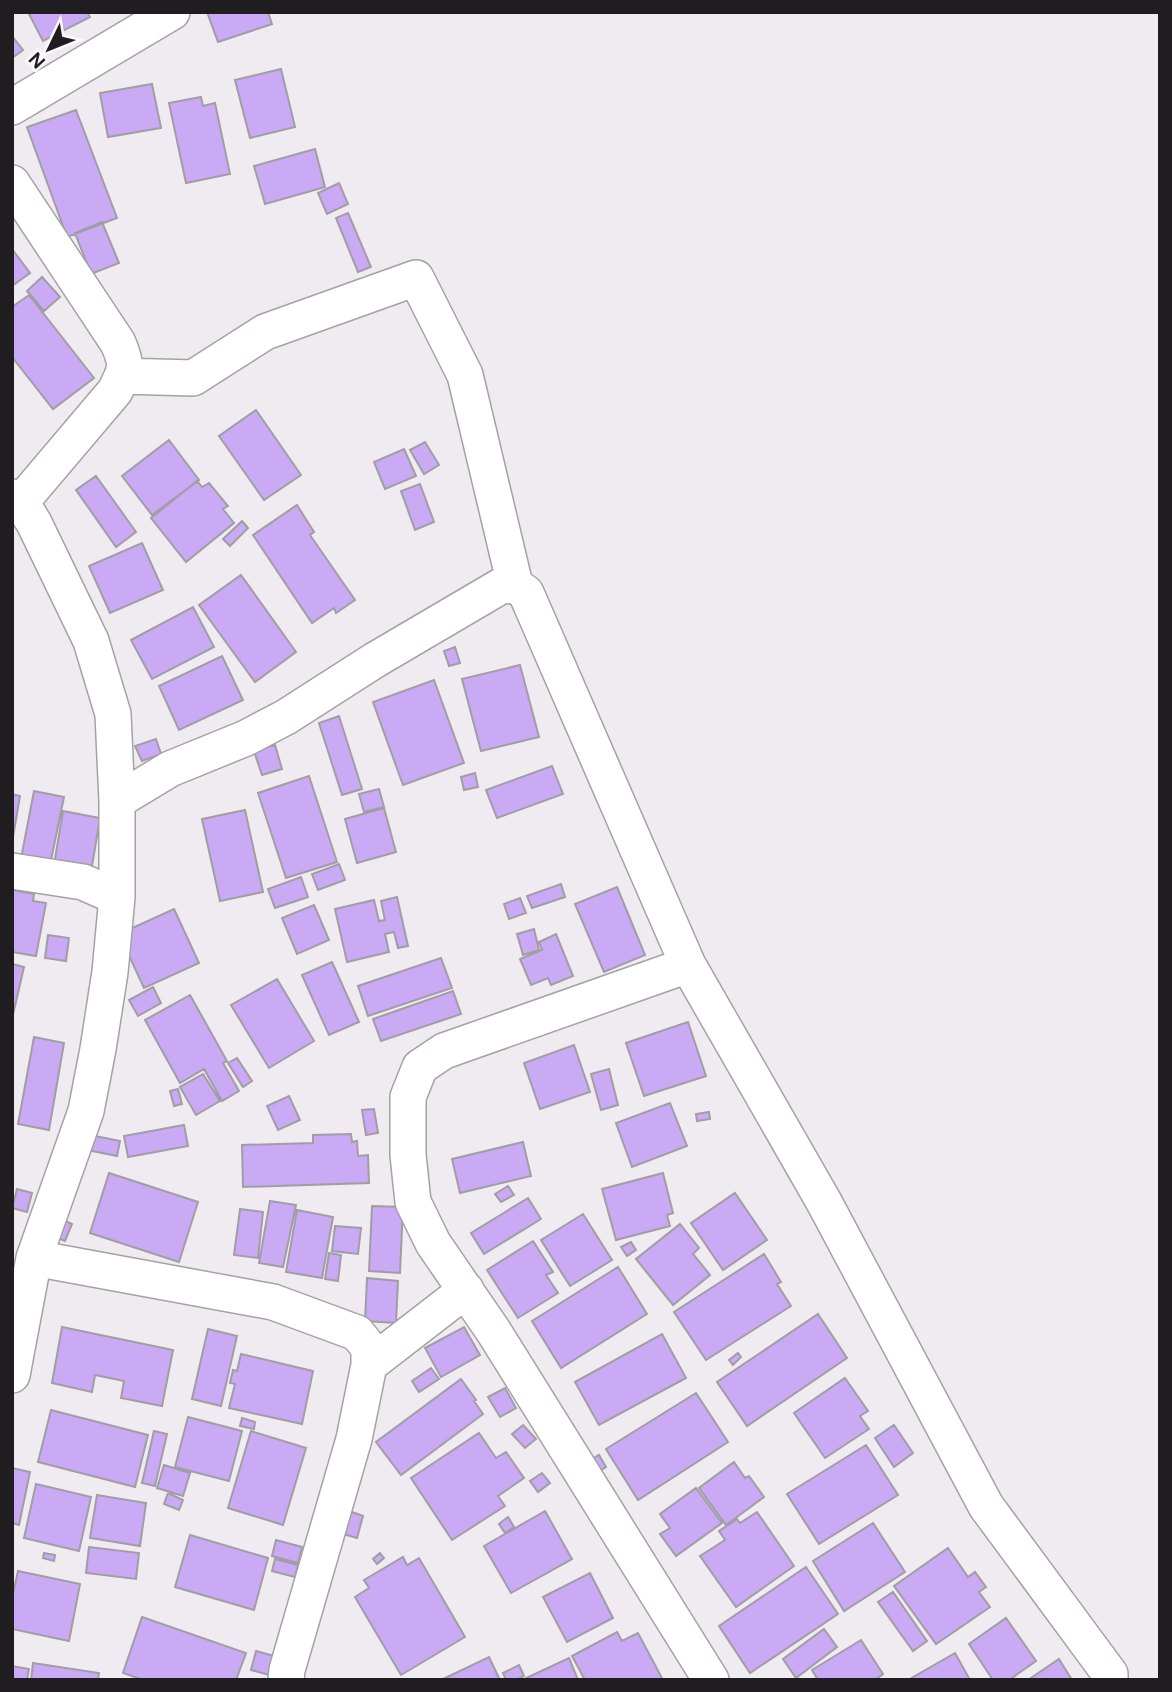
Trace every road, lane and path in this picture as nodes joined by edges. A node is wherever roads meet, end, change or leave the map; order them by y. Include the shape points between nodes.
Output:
1 (172, 12) edge
2 (12, 107) edge
3 (12, 183) edge
4 (122, 376) junction
5 (16, 500) edge
6 (515, 585) junction
7 (117, 802) junction
8 (12, 872) edge
9 (117, 897) junction
10 (688, 965) junction
11 (34, 1258) junction
12 (466, 1290) junction
13 (369, 1365) junction
14 (12, 1375) edge
15 (292, 1676) edge
16 (711, 1680) edge
17 (1110, 1680) edge

1 - 2 street
3 - 4 street via 118,343 126,361
4 - 5 street via 115,391
4 - 6 street via 193,378 265,332 416,278 465,375
5 - 7 street via 34,523 91,641 113,714
6 - 7 street via 501,586 286,717 170,769
6 - 10 street via 526,593 537,615
7 - 9 street
8 - 9 street via 83,881
9 - 11 street via 110,972 86,1111
10 - 12 street via 444,1051 421,1067 408,1097 413,1202 433,1243
10 - 17 street via 824,1202 986,1506
11 - 13 street via 273,1303 357,1333 369,1348
11 - 14 street
12 - 13 street
12 - 16 street
13 - 15 street

